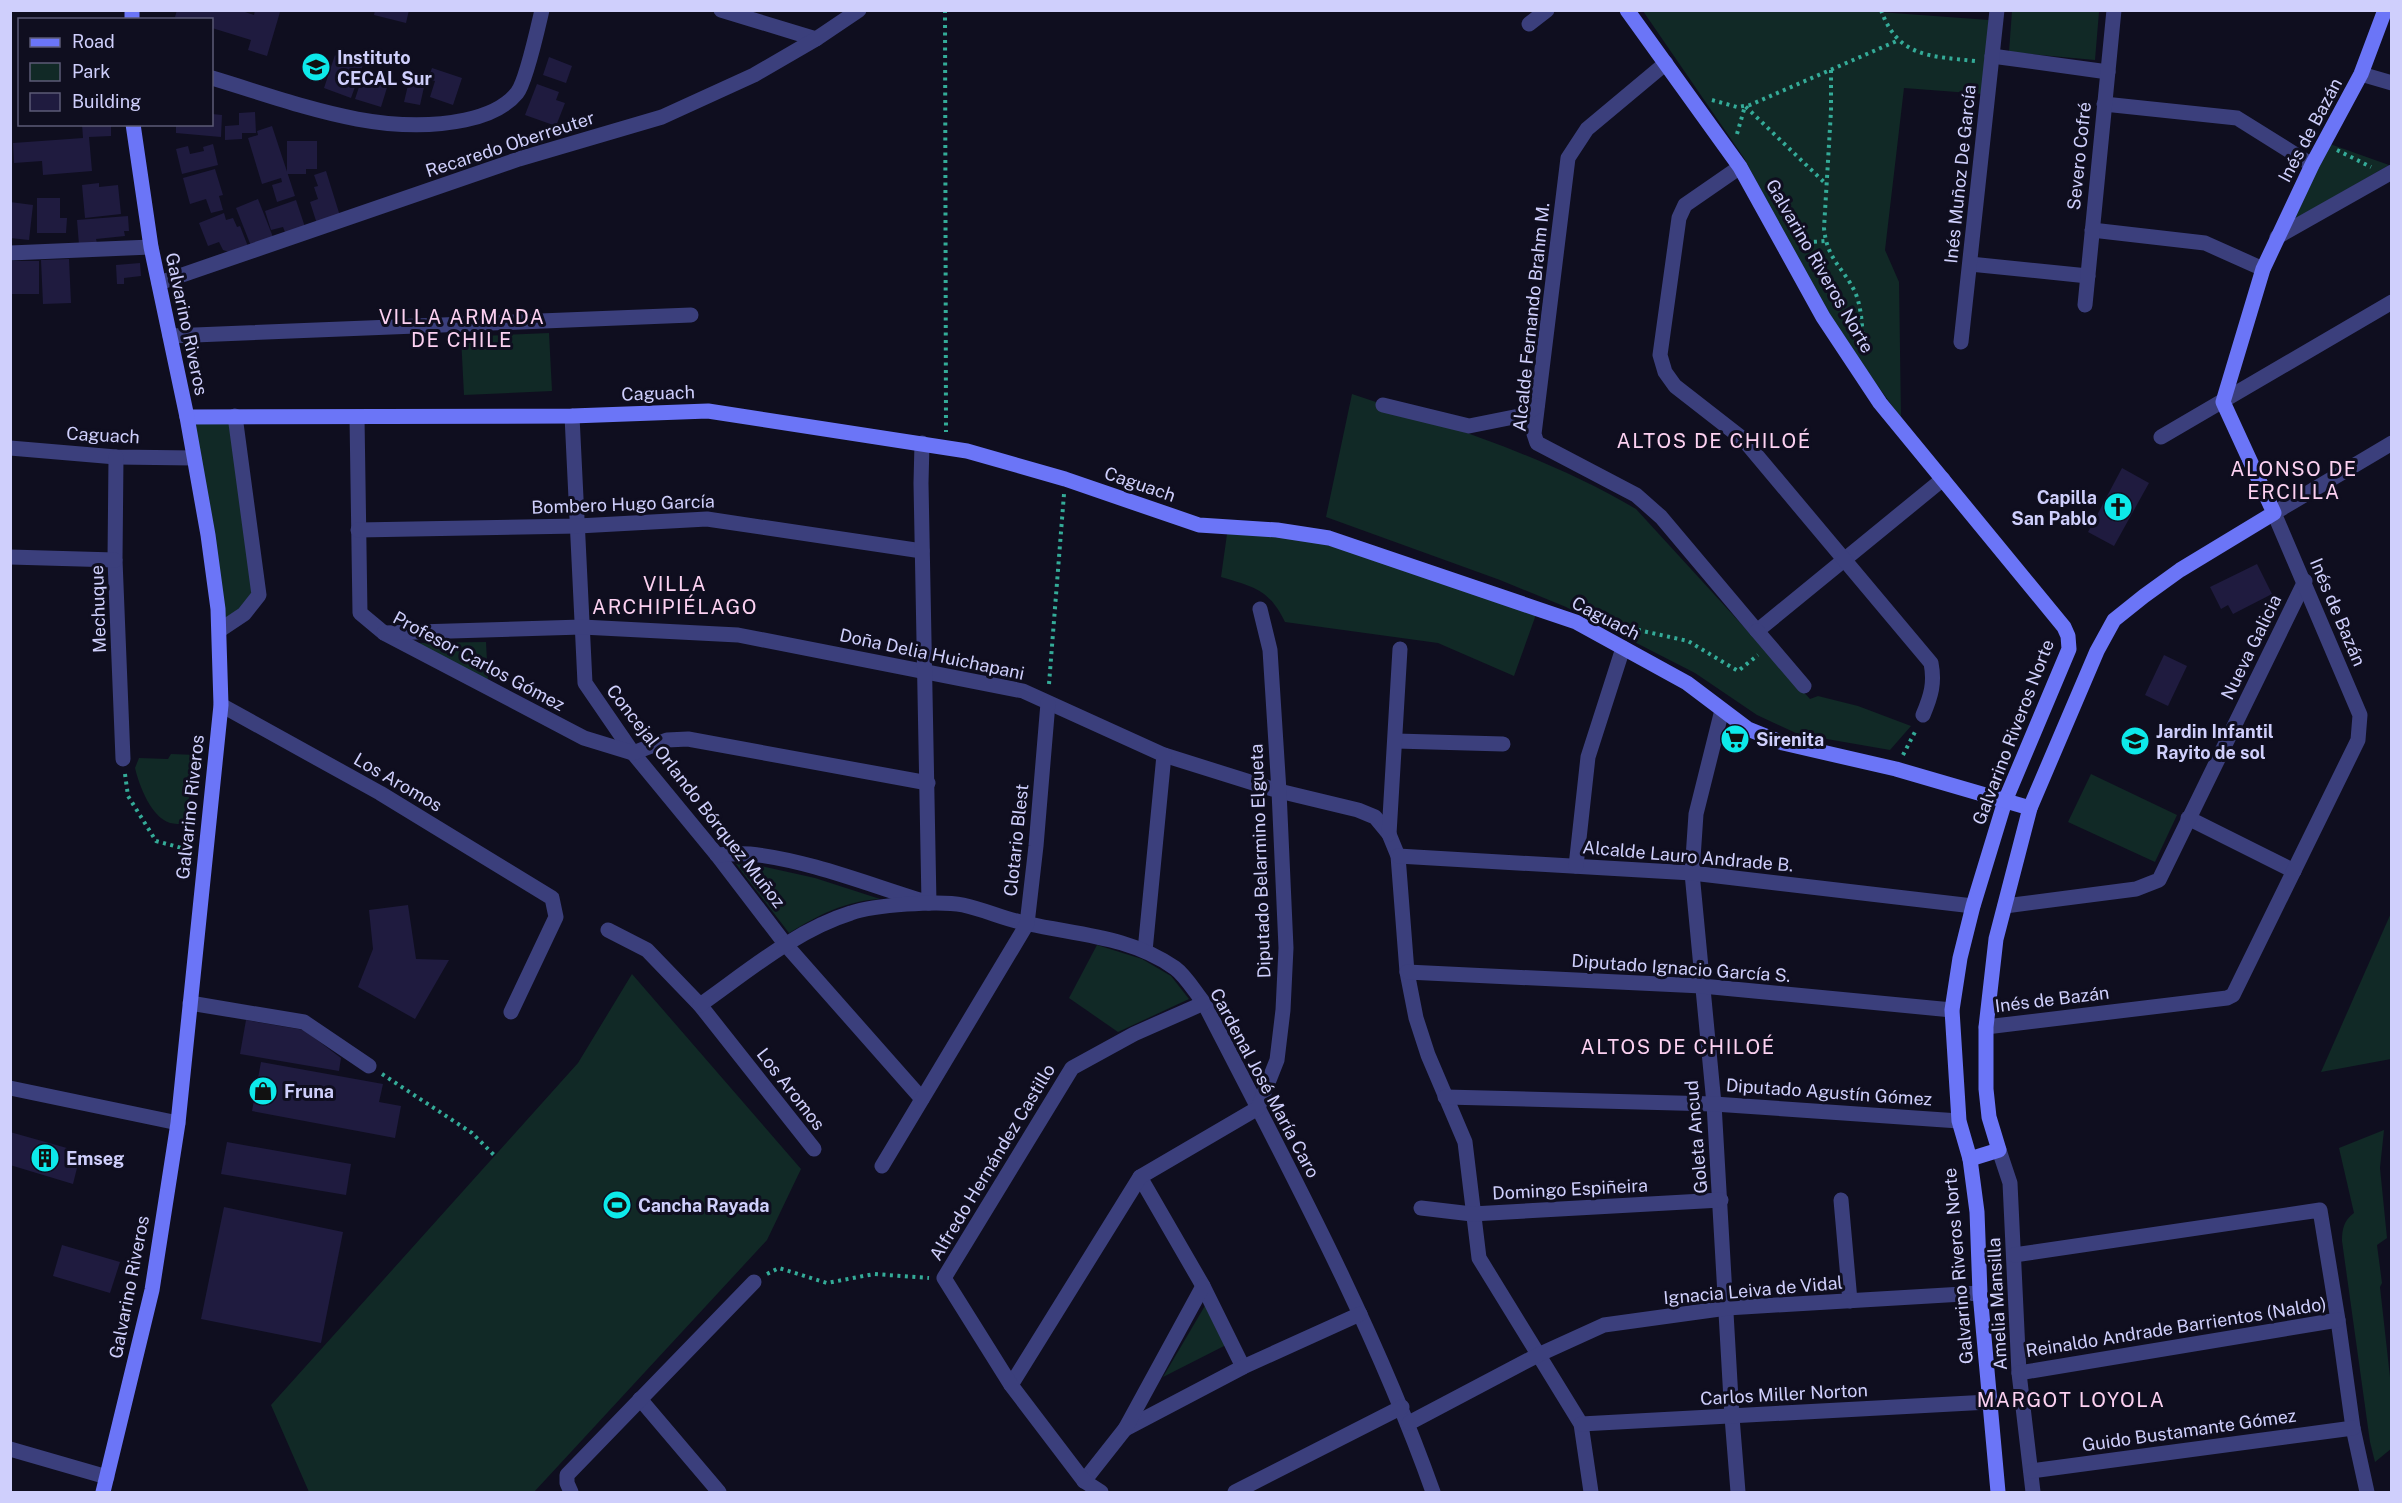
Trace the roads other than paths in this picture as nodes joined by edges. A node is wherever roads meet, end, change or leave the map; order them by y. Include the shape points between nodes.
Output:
1 (542, 10) edge
2 (721, 10) edge
3 (859, 10) edge
4 (1548, 10) edge
5 (1627, 10) edge
6 (1997, 10) edge
7 (2114, 10) edge
8 (2385, 10) edge
9 (1529, 24) dead end
10 (816, 39) junction
11 (1992, 59) junction
12 (1666, 63) junction
13 (2108, 72) junction
14 (2361, 74) junction
15 (213, 78) edge
16 (2391, 83) edge
17 (2104, 104) junction
18 (133, 126) edge
19 (1736, 161) junction
20 (2312, 165) junction
21 (2389, 173) edge
22 (2092, 230) junction
23 (2277, 237) junction
24 (151, 247) junction
25 (10, 253) edge
26 (1970, 264) junction
27 (2263, 269) junction
28 (2088, 276) junction
29 (159, 283) junction
30 (2391, 302) edge
31 (2085, 305) dead end
32 (691, 315) dead end
33 (170, 336) junction
34 (1961, 342) dead end
35 (2223, 402) junction
36 (1383, 405) dead end
37 (1537, 406) junction
38 (235, 416) junction
39 (572, 416) junction
40 (187, 417) junction
41 (357, 417) junction
42 (2161, 437) dead end
43 (922, 443) junction
44 (2391, 443) edge
45 (10, 448) edge
46 (116, 457) junction
47 (194, 458) junction
48 (1943, 479) junction
49 (2274, 513) junction
50 (578, 525) junction
51 (358, 531) junction
52 (922, 551) junction
53 (10, 557) edge
54 (115, 560) junction
55 (1844, 560) junction
56 (2305, 581) junction
57 (1260, 609) dead end
58 (582, 627) junction
59 (220, 630) junction
60 (1757, 631) junction
61 (384, 633) junction
62 (1623, 648) junction
63 (1400, 649) dead end
64 (924, 670) junction
65 (1804, 686) dead end
66 (1048, 703) junction
67 (221, 705) junction
68 (1722, 710) junction
69 (1923, 715) road end
70 (1395, 741) junction
71 (1503, 744) dead end
72 (633, 753) junction
73 (1164, 755) junction
74 (123, 759) road end
75 (928, 783) junction
76 (1279, 791) junction
77 (2005, 801) junction
78 (2031, 808) junction
79 (2188, 818) junction
80 (1389, 834) junction
81 (717, 855) junction
82 (1398, 856) junction
83 (1576, 866) junction
84 (2294, 871) junction
85 (1692, 873) junction
86 (929, 903) junction
87 (1973, 906) junction
88 (2005, 906) junction
89 (1027, 924) junction
90 (608, 930) dead end
91 (786, 945) junction
92 (1145, 951) junction
93 (1407, 972) junction
94 (1702, 986) junction
95 (190, 1003) junction
96 (1204, 1003) junction
97 (700, 1005) junction
98 (1952, 1010) junction
99 (511, 1012) dead end
100 (1986, 1027) junction
101 (369, 1066) road end
102 (10, 1088) edge
103 (1445, 1097) junction
104 (922, 1099) junction
105 (1714, 1104) junction
106 (1258, 1108) junction
107 (1959, 1121) junction
108 (178, 1123) junction
109 (814, 1149) dead end
110 (1999, 1150) junction
111 (1970, 1159) junction
112 (882, 1166) dead end
113 (1140, 1176) junction
114 (1721, 1200) junction
115 (1841, 1200) dead end
116 (1421, 1208) dead end
117 (1472, 1214) junction
118 (2014, 1255) junction
119 (754, 1282) road end
120 (1203, 1286) junction
121 (1980, 1293) junction
122 (1850, 1301) junction
123 (1727, 1308) junction
124 (1360, 1314) junction
125 (2338, 1320) junction
126 (1538, 1355) junction
127 (1243, 1367) junction
128 (2019, 1373) junction
129 (1011, 1385) junction
130 (640, 1399) junction
131 (1989, 1402) junction
132 (1402, 1407) junction
133 (1732, 1417) junction
134 (1409, 1423) junction
135 (1581, 1424) junction
136 (2352, 1428) junction
137 (1125, 1429) junction
138 (10, 1449) edge
139 (2031, 1471) junction
140 (107, 1477) junction
141 (1084, 1481) junction
142 (103, 1492) edge
143 (571, 1492) edge
144 (719, 1492) edge
145 (1101, 1492) edge
146 (1234, 1492) edge
147 (1433, 1492) edge
148 (1591, 1492) edge
149 (1738, 1492) edge
150 (1998, 1492) edge
151 (2033, 1492) edge
152 (2367, 1492) edge

1 - 15 street via 518,92 483,116 442,124 399,125 352,119
2 - 10 street
3 - 10 street, Recaredo Oberreuter
4 - 9 street
5 - 12 street, Galvarino Riveros Norte
6 - 11 street, Inés Muñoz De García
7 - 13 street, Severo Cofré
8 - 14 street, Inés de Bazán
10 - 29 street, Recaredo Oberreuter via 725,90 662,117 519,159
11 - 13 street
11 - 26 street, Inés Muñoz De García
12 - 19 street, Galvarino Riveros Norte
12 - 37 street, Alcalde Fernando Brahm M. via 1587,129 1568,158
13 - 17 street, Severo Cofré
14 - 16 street
14 - 20 street, Inés de Bazán
17 - 20 street via 2237,118
17 - 22 street, Severo Cofré
18 - 24 street, Galvarino Riveros
19 - 48 street, Galvarino Riveros Norte via 1823,317 1880,402
19 - 55 street via 1685,206 1679,218 1660,355 1675,386 1743,439
20 - 23 street, Inés de Bazán
21 - 23 street
22 - 27 street via 2205,243
22 - 28 street, Severo Cofré
23 - 27 street, Inés de Bazán
24 - 25 street
24 - 29 street, Galvarino Riveros
26 - 28 street
26 - 34 street, Inés Muñoz De García
27 - 35 street, Inés de Bazán
28 - 31 street, Severo Cofré
29 - 33 street, Galvarino Riveros
30 - 35 street
32 - 33 street
33 - 40 street, Galvarino Riveros
35 - 42 street
35 - 49 street, Inés de Bazán
36 - 37 street via 1469,426 1524,415
37 - 60 street, Alcalde Fernando Brahm M. via 1537,443 1636,495 1661,517
38 - 40 street, Caguach
38 - 41 street, Caguach
38 - 59 street via 259,595 244,614
39 - 41 street, Caguach
39 - 43 street, Caguach via 708,411
39 - 50 street, Concejal Orlando Bórquez Muñoz
40 - 47 street, Galvarino Riveros
41 - 51 street, Profesor Carlos Gómez
43 - 52 street
43 - 62 street, Caguach via 967,451 1065,479 1199,525 1329,538 1576,622
44 - 49 street
45 - 46 street, Caguach
46 - 47 street, Caguach
46 - 54 street, Mechuque
47 - 59 street, Galvarino Riveros
48 - 55 street
48 - 77 street, Galvarino Riveros Norte via 2068,636 2069,649
49 - 56 street, Inés de Bazán
49 - 78 street via 2180,570 2114,620 2097,651
50 - 51 street, Bombero Hugo García
50 - 52 street, Bombero Hugo García via 707,519
50 - 58 street, Concejal Orlando Bórquez Muñoz
51 - 61 street, Profesor Carlos Gómez via 360,613
52 - 64 street
53 - 54 street
54 - 74 street, Mechuque
55 - 60 street
55 - 69 street via 1931,663 1932,695
56 - 79 street, Nueva Galicia
56 - 84 street, Inés de Bazán via 2360,715 2358,740
57 - 76 street, Diputado Belarmino Elgueta via 1269,650
58 - 61 street, Doña Delia Huichapani
58 - 64 street, Doña Delia Huichapani via 738,635
58 - 72 street, Concejal Orlando Bórquez Muñoz via 585,683
59 - 67 street, Galvarino Riveros
60 - 65 street
61 - 72 street, Profesor Carlos Gómez via 584,738
62 - 68 street, Caguach via 1687,683
62 - 83 street via 1588,757
63 - 70 street
64 - 66 street, Doña Delia Huichapani via 1023,691
64 - 75 street
66 - 73 street, Doña Delia Huichapani
66 - 89 street, Clotario Blest
67 - 95 street, Galvarino Riveros
67 - 99 street, Los Aromos via 380,793 552,898 556,917
68 - 77 street, Caguach via 1748,729 1783,743 1896,769
68 - 85 street, Goleta Ancud via 1696,814
70 - 71 street
70 - 80 street
72 - 75 street via 667,740 688,739
72 - 81 street, Concejal Orlando Bórquez Muñoz
73 - 76 street, Doña Delia Huichapani
73 - 92 street
75 - 86 street
76 - 80 street, Doña Delia Huichapani via 1358,810 1375,818
76 - 106 street, Diputado Belarmino Elgueta via 1286,948 1283,1010 1277,1060
77 - 78 street, Caguach
77 - 87 street, Galvarino Riveros Norte
78 - 88 street
79 - 84 street
79 - 88 street, Nueva Galicia via 2159,880 2136,889
80 - 82 street
81 - 86 street via 769,858
81 - 91 street, Concejal Orlando Bórquez Muñoz
82 - 83 street, Alcalde Lauro Andrade B.
82 - 93 street
83 - 85 street, Alcalde Lauro Andrade B.
84 - 100 street, Inés de Bazán via 2234,995
85 - 87 street, Alcalde Lauro Andrade B.
85 - 94 street, Goleta Ancud
86 - 89 street, Cardenal José María Caro via 961,904
86 - 91 street, Cardenal José María Caro via 854,912 830,920
87 - 98 street, Galvarino Riveros Norte
88 - 100 street via 1996,939
89 - 92 street, Cardenal José María Caro via 1093,934
89 - 104 street, Clotario Blest
90 - 97 street, Los Aromos via 647,950
91 - 97 street, Cardenal José María Caro
91 - 104 street, Concejal Orlando Bórquez Muñoz
92 - 96 street, Cardenal José María Caro via 1177,969
93 - 94 street, Diputado Ignacio García S.
93 - 103 street via 1416,1018
94 - 98 street, Diputado Ignacio García S.
94 - 105 street, Goleta Ancud
95 - 101 street via 304,1022
95 - 108 street, Galvarino Riveros
96 - 106 street, Cardenal José María Caro
96 - 129 street, Alfredo Hernández Castillo via 1134,1034 1072,1068 944,1278
97 - 109 street, Los Aromos
98 - 107 street, Galvarino Riveros Norte
100 - 110 street via 1986,1089
102 - 108 street
103 - 105 street, Diputado Agustín Gómez
103 - 117 street via 1465,1142
104 - 112 street, Clotario Blest
105 - 107 street, Diputado Agustín Gómez
105 - 114 street, Goleta Ancud
106 - 113 street
106 - 124 street, Cardenal José María Caro
107 - 111 street, Galvarino Riveros Norte
108 - 140 street, Galvarino Riveros via 152,1290
110 - 111 street
110 - 118 street, Amelia Mansilla via 2010,1183
111 - 121 street, Galvarino Riveros Norte via 1977,1212
113 - 120 street
113 - 129 street
114 - 117 street, Domingo Espiñeira
114 - 123 street, Goleta Ancud
115 - 122 street
116 - 117 street, Domingo Espiñeira
117 - 126 street via 1479,1258
118 - 125 street via 2320,1210
118 - 128 street, Amelia Mansilla
119 - 130 street
120 - 127 street
120 - 137 street
121 - 122 street, Ignacia Leiva de Vidal
121 - 131 street, Galvarino Riveros Norte
122 - 123 street, Ignacia Leiva de Vidal
123 - 126 street, Ignacia Leiva de Vidal via 1604,1325
123 - 133 street, Goleta Ancud
124 - 127 street
124 - 132 street, Cardenal José María Caro
125 - 128 street, Reinaldo Andrade Barrientos (Naldo)
125 - 136 street
126 - 134 street, Ignacia Leiva de Vidal
126 - 135 street
127 - 137 street
128 - 139 street, Amelia Mansilla
129 - 141 street
130 - 143 street via 567,1474
130 - 144 street
131 - 133 street, Carlos Miller Norton
131 - 150 street, Galvarino Riveros Norte
132 - 134 street, Cardenal José María Caro
132 - 146 street
133 - 135 street, Carlos Miller Norton
133 - 149 street, Goleta Ancud
134 - 147 street, Cardenal José María Caro
135 - 148 street
136 - 139 street, Guido Bustamante Gómez
136 - 152 street
137 - 141 street
138 - 140 street
139 - 151 street, Amelia Mansilla
140 - 142 street, Galvarino Riveros
141 - 145 street

